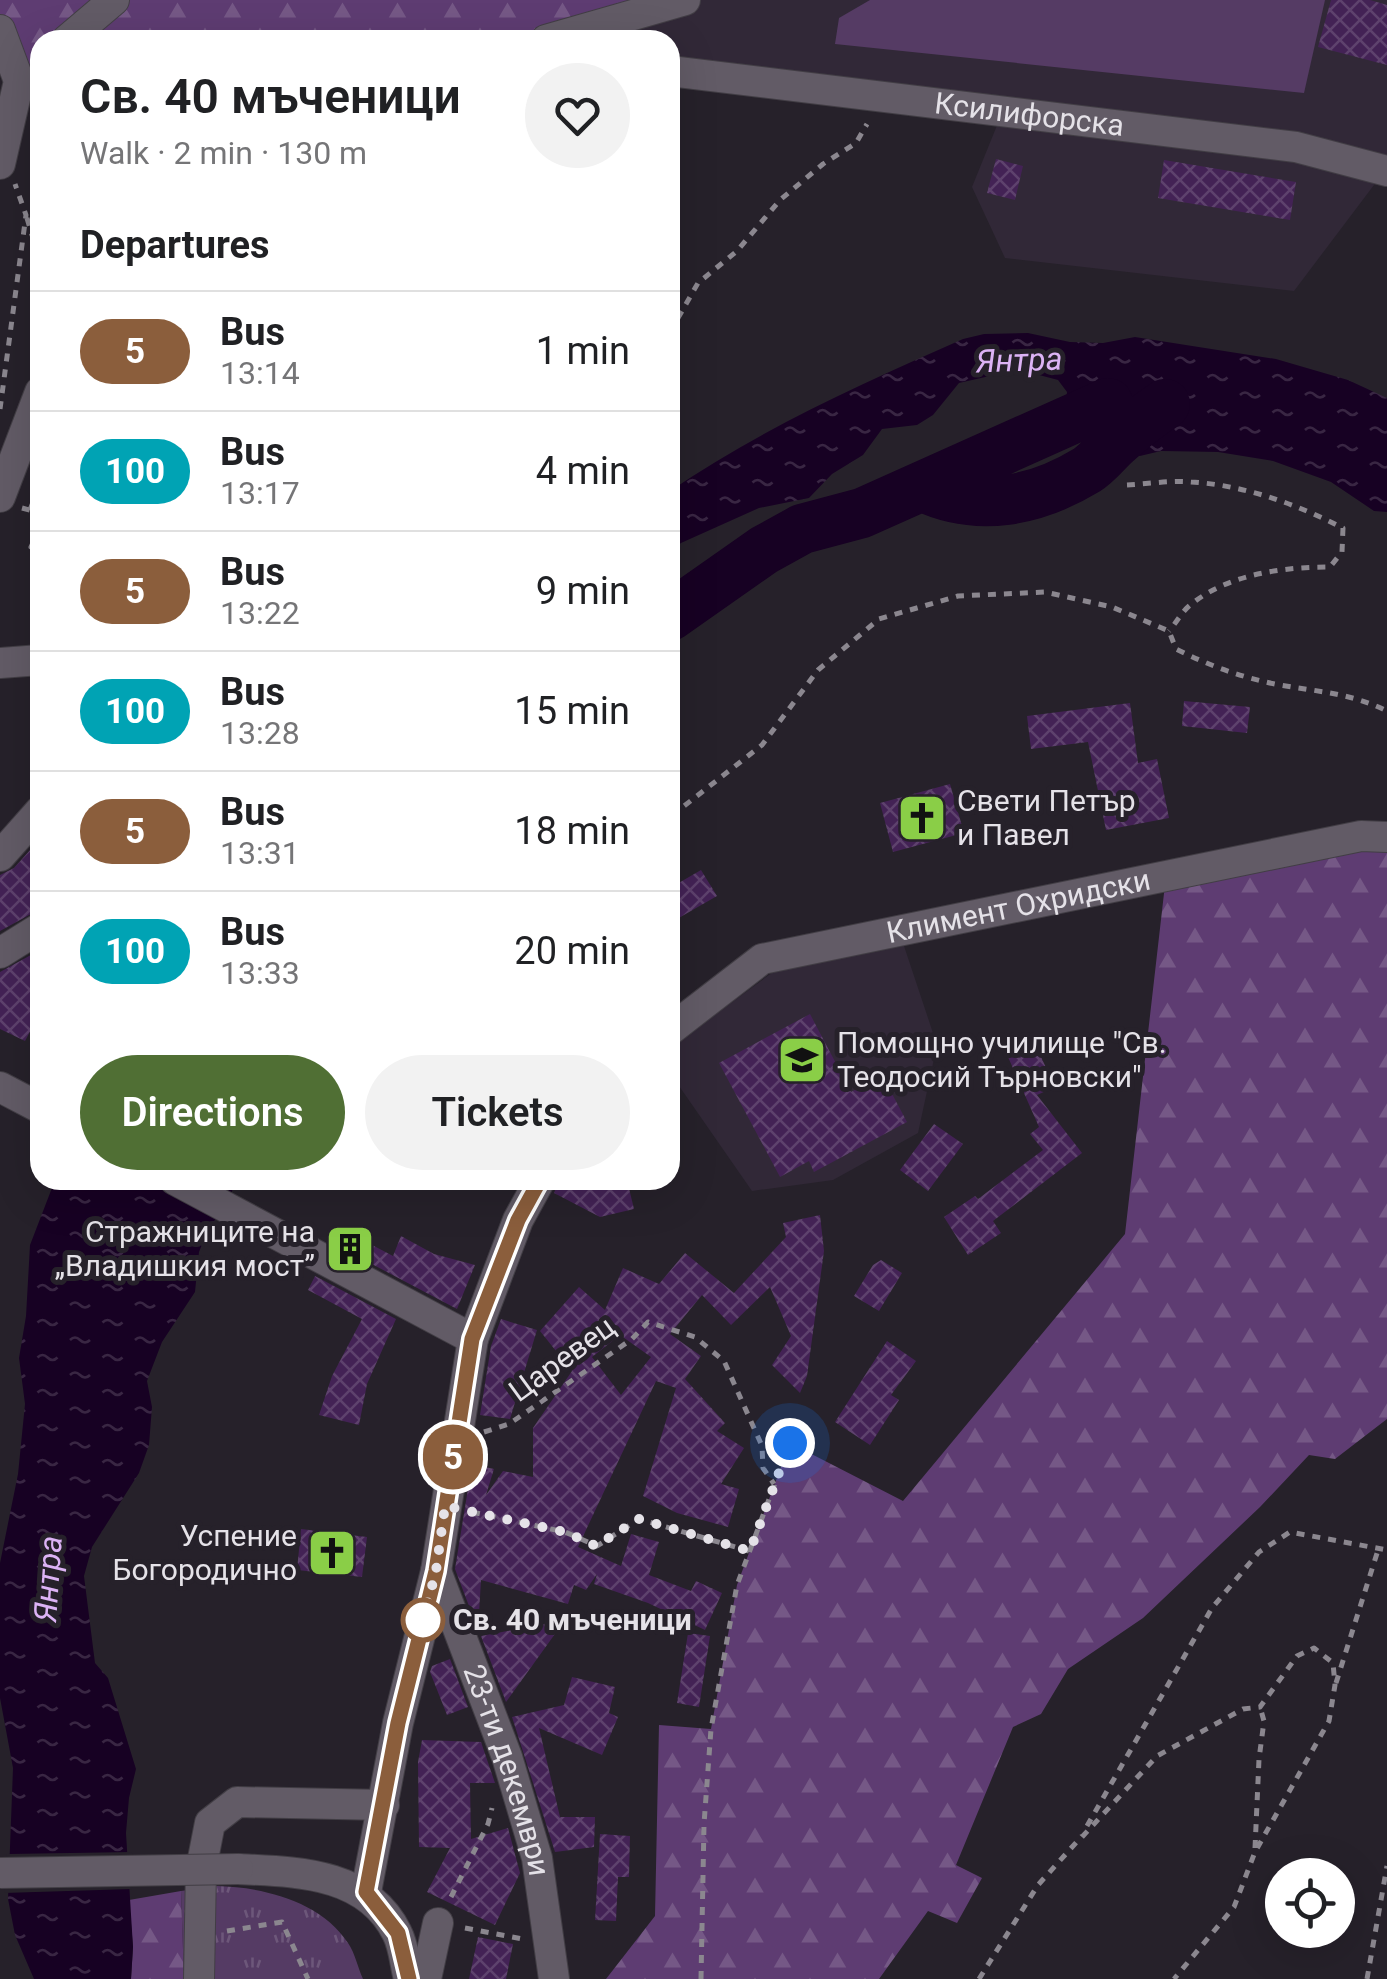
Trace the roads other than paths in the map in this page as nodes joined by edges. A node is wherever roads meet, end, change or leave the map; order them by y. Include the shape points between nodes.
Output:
1 (114, 0) edge
2 (685, 0) edge
3 (0, 30) edge
4 (79, 30) edge
5 (581, 30) edge
6 (680, 72) edge
7 (25, 73) edge
8 (2, 157) edge
9 (1387, 171) edge
10 (30, 418) edge
11 (0, 497) edge
12 (30, 661) edge
13 (0, 664) edge
14 (30, 823) edge
15 (1387, 837) edge
16 (0, 856) edge
17 (30, 934) edge
18 (0, 953) edge
19 (680, 1022) edge
20 (0, 1087) edge
21 (30, 1103) edge
22 (194, 1190) edge
23 (534, 1190) edge
24 (472, 1339) junction
25 (436, 1571) junction
26 (384, 1805) junction
27 (0, 1874) edge
28 (366, 1892) junction
29 (438, 1923) road end
30 (199, 1979) edge
31 (408, 1979) edge
32 (426, 1979) edge
33 (554, 1979) edge

1 - 4 street
2 - 5 street
3 - 7 street
6 - 9 street, Ксилифорска via 1296,147
7 - 8 street
10 - 11 street
12 - 13 street
14 - 16 street
15 - 19 street, Климент Охридски via 1361,836 762,960
17 - 18 street
20 - 21 street
22 - 24 street
23 - 24 street
24 - 25 street
25 - 26 street
25 - 33 street, 23-ти декември via 537,1858
26 - 28 street
26 - 30 street via 236,1802 210,1823 201,1869
27 - 28 street, bridge via 238,1868 303,1872
28 - 31 street via 398,1933
29 - 32 street

